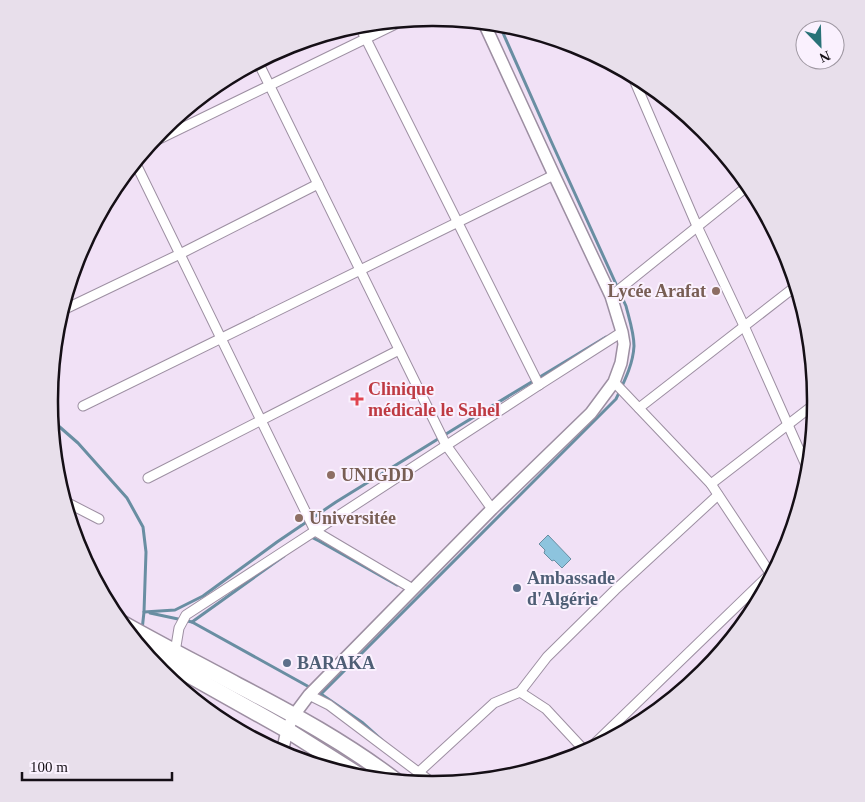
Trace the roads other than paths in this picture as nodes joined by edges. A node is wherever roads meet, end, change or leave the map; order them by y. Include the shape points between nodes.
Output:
1 (383, 29) edge
2 (488, 30) edge
3 (362, 32) edge
4 (365, 38) junction
5 (261, 68) edge
6 (269, 85) junction
7 (637, 86) edge
8 (171, 133) edge
9 (138, 169) edge
10 (554, 175) junction
11 (318, 184) junction
12 (742, 190) edge
13 (457, 222) junction
14 (697, 226) junction
15 (180, 254) junction
16 (360, 270) junction
17 (790, 291) edge
18 (611, 296) junction
19 (70, 307) edge
20 (745, 328) junction
21 (622, 332) junction
22 (221, 338) junction
23 (400, 350) junction
24 (614, 382) junction
25 (538, 385) junction
26 (84, 406) dead end
27 (639, 408) junction
28 (807, 410) edge
29 (261, 420) junction
30 (788, 425) junction
31 (446, 445) junction
32 (803, 458) edge
33 (148, 478) dead end
34 (711, 484) junction
35 (718, 495) junction
36 (73, 506) edge
37 (492, 509) junction
38 (99, 519) dead end
39 (315, 530) junction
40 (767, 570) edge
41 (414, 589) junction
42 (756, 589) edge
43 (140, 635) edge
44 (153, 651) edge
45 (169, 654) junction
46 (520, 692) junction
47 (309, 695) junction
48 (294, 715) junction
49 (287, 730) junction
50 (606, 733) edge
51 (284, 745) edge
52 (581, 745) edge
53 (342, 764) edge
54 (419, 772) junction
55 (385, 773) edge
56 (424, 776) edge

1 - 4 street
2 - 10 street
3 - 4 street
4 - 6 street
4 - 13 street
5 - 6 street
6 - 8 street
6 - 11 street
7 - 14 street
9 - 15 street
10 - 13 street
10 - 18 street
11 - 15 street
11 - 16 street
12 - 14 street
13 - 16 street
13 - 25 street
14 - 18 street
14 - 20 street
15 - 19 street
15 - 22 street
16 - 22 street
16 - 23 street
17 - 20 street
18 - 21 street
20 - 27 street
20 - 30 street
21 - 24 street via 621,363
21 - 25 street
22 - 26 street
22 - 29 street
23 - 29 street
23 - 31 street
24 - 27 street
24 - 37 street via 591,413
25 - 31 street
27 - 34 street
28 - 30 street
29 - 33 street
29 - 39 street
30 - 32 street
30 - 34 street
31 - 37 street
31 - 39 street
34 - 35 street
35 - 40 street
35 - 46 street via 546,657
36 - 38 street
37 - 41 street
39 - 41 street
39 - 45 street via 186,615
41 - 47 street
42 - 50 street
43 - 45 highway
44 - 45 highway
45 - 48 highway
45 - 49 highway
46 - 52 street via 546,709
46 - 54 street via 494,703
47 - 48 street
47 - 54 street
48 - 49 street
48 - 55 highway
49 - 51 street
49 - 53 highway
54 - 56 street

